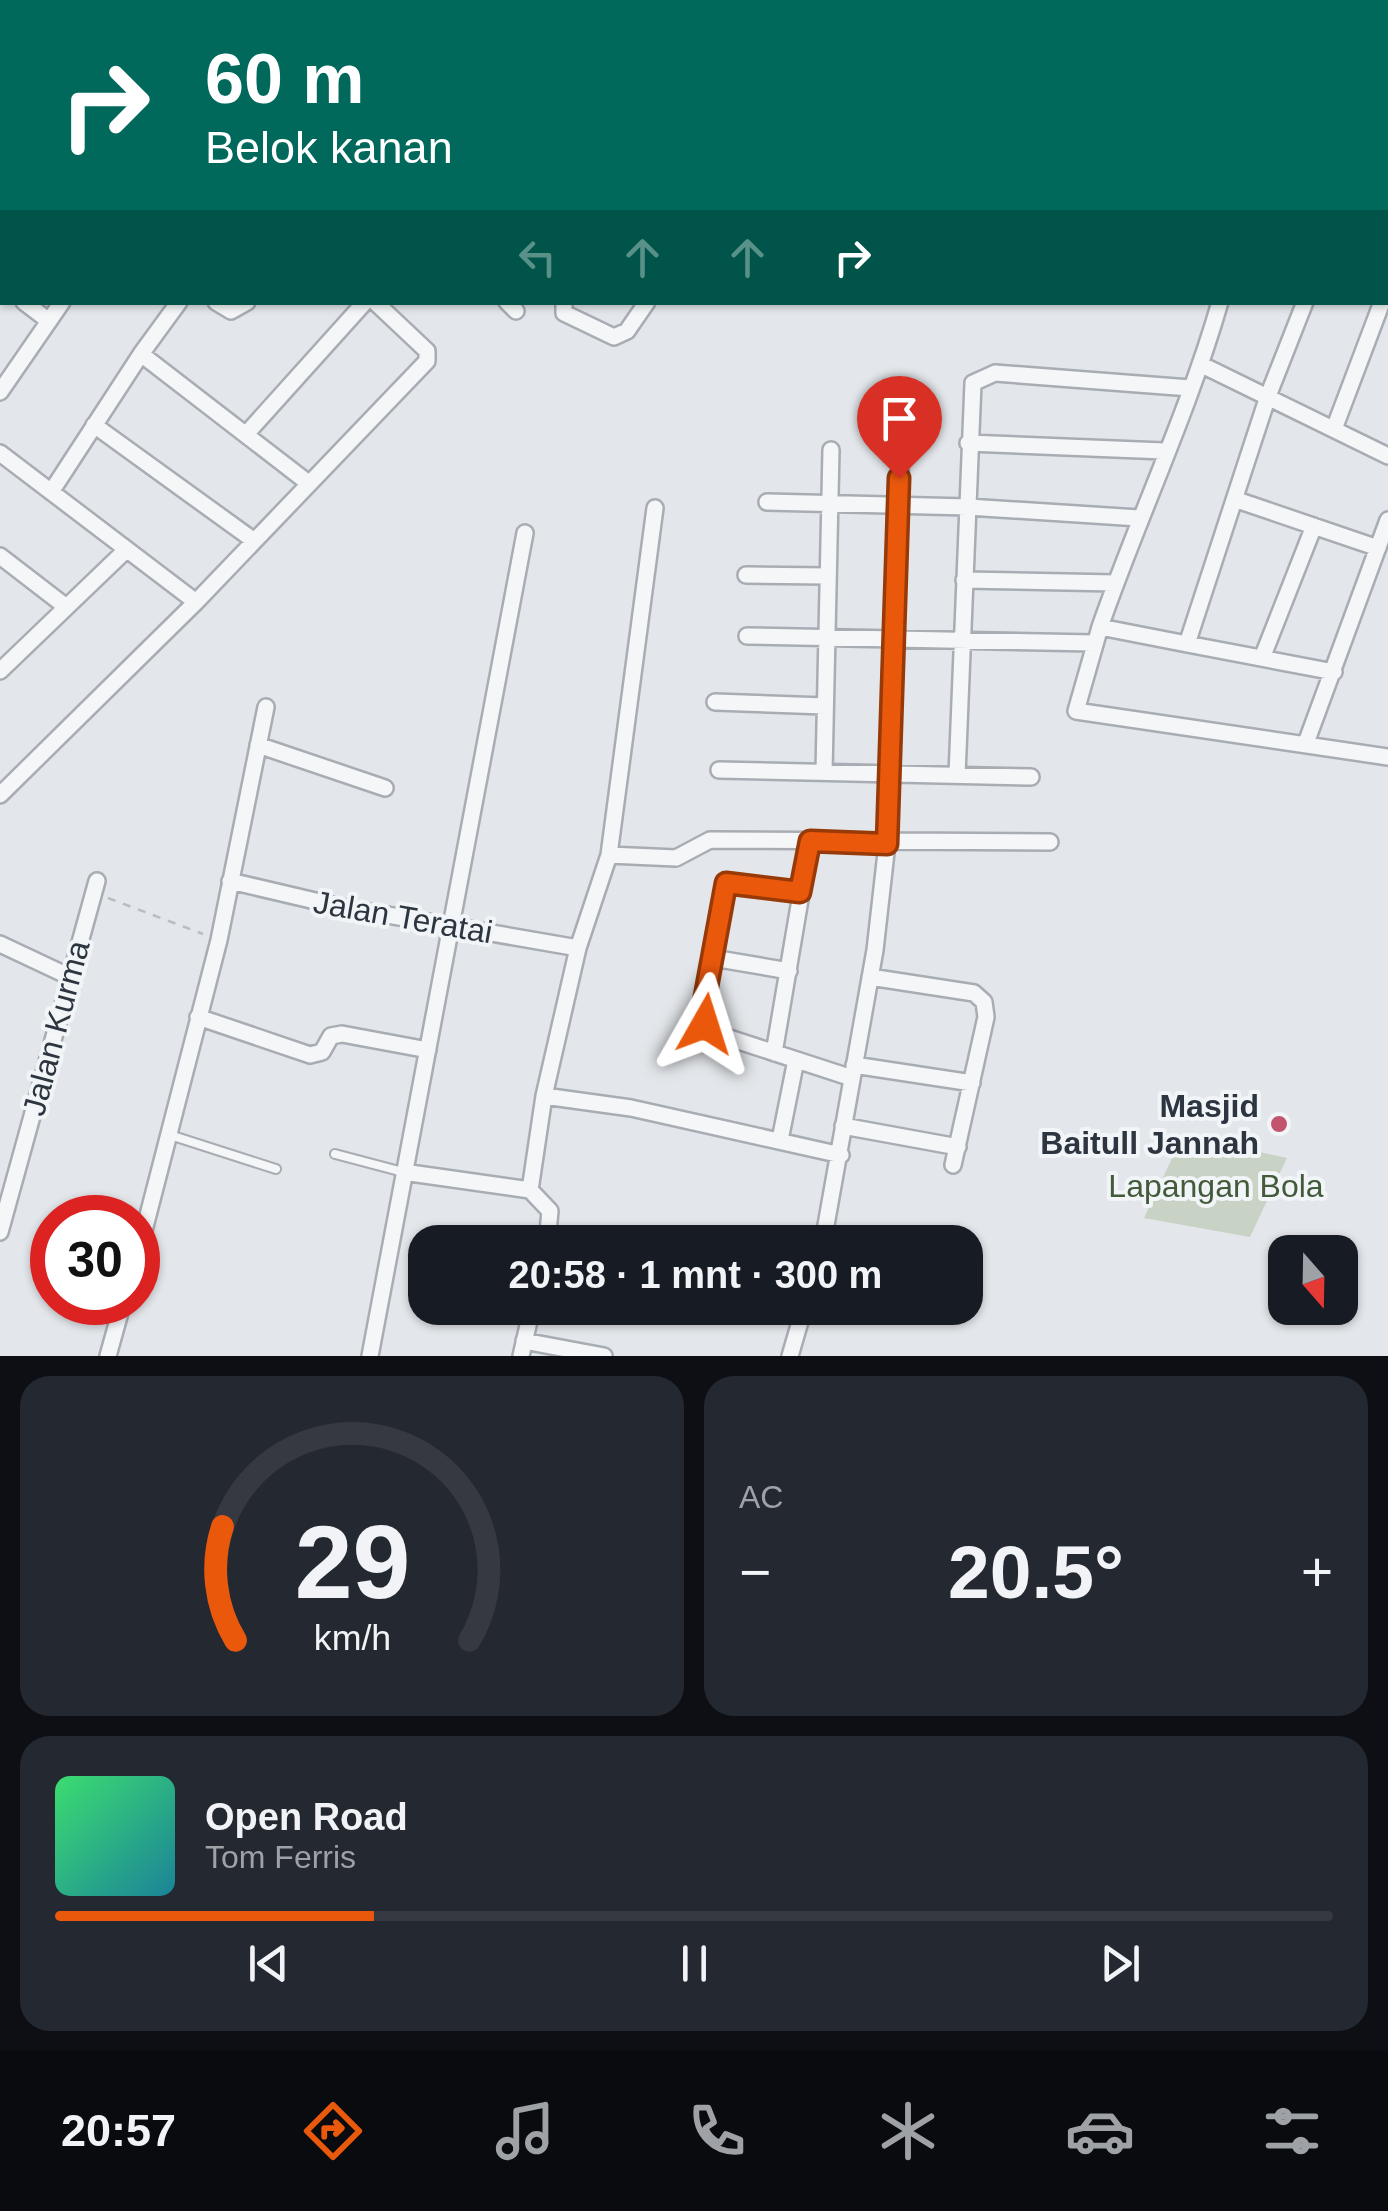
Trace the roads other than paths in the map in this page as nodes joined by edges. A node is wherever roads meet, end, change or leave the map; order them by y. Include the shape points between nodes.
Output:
1 (28, 305) edge
2 (60, 305) edge
3 (177, 305) edge
4 (362, 305) edge
5 (378, 305) edge
6 (564, 305) edge
7 (645, 305) edge
8 (1219, 305) edge
9 (1304, 305) edge
10 (1381, 305) edge
11 (49, 321) junction
12 (140, 354) junction
13 (1202, 365) junction
14 (1190, 388) junction
15 (0, 392) edge
16 (1268, 396) junction
17 (902, 420) dead end
18 (94, 424) junction
19 (1334, 429) junction
20 (248, 432) junction
21 (968, 443) junction
22 (831, 450) dead end
23 (1164, 451) junction
24 (0, 453) edge
25 (1388, 456) edge
26 (307, 482) junction
27 (52, 492) junction
28 (1237, 500) junction
29 (766, 502) dead end
30 (828, 504) junction
31 (897, 506) junction
32 (968, 506) junction
33 (656, 508) dead end
34 (1139, 518) junction
35 (1388, 520) edge
36 (1314, 526) junction
37 (525, 533) dead end
38 (253, 540) junction
39 (1378, 548) junction
40 (125, 551) junction
41 (2, 562) edge
42 (746, 575) dead end
43 (828, 576) junction
44 (964, 580) junction
45 (1115, 583) junction
46 (196, 602) junction
47 (66, 606) junction
48 (1100, 627) junction
49 (747, 636) dead end
50 (827, 638) junction
51 (895, 639) junction
52 (962, 641) junction
53 (1094, 643) junction
54 (1188, 644) junction
55 (1262, 658) junction
56 (0, 671) edge
57 (1334, 672) junction
58 (715, 702) dead end
59 (824, 706) junction
60 (266, 707) dead end
61 (1306, 743) junction
62 (258, 746) junction
63 (1388, 756) edge
64 (719, 770) dead end
65 (824, 772) junction
66 (890, 775) junction
67 (957, 775) junction
68 (1031, 777) dead end
69 (385, 788) dead end
70 (0, 795) edge
71 (810, 841) junction
72 (1050, 842) dead end
73 (887, 844) junction
74 (608, 855) junction
75 (230, 881) junction
76 (96, 887) road end
77 (800, 892) junction
78 (452, 925) junction
79 (0, 944) edge
80 (578, 948) junction
81 (714, 958) junction
82 (789, 970) junction
83 (68, 976) junction
84 (870, 978) junction
85 (198, 1017) junction
86 (428, 1050) junction
87 (774, 1053) junction
88 (796, 1060) junction
89 (853, 1071) junction
90 (972, 1083) junction
91 (544, 1096) junction
92 (843, 1126) junction
93 (170, 1136) junction
94 (780, 1140) junction
95 (958, 1146) junction
96 (335, 1154) dead end
97 (841, 1155) junction
98 (953, 1165) dead end
99 (276, 1169) dead end
100 (403, 1172) junction
101 (530, 1190) junction
102 (154, 1195) edge
103 (549, 1225) edge
104 (827, 1225) edge
105 (0, 1232) edge
106 (117, 1325) edge
107 (799, 1325) edge
108 (523, 1348) edge
109 (108, 1356) edge
110 (370, 1356) edge
111 (604, 1356) edge
112 (790, 1356) edge

1 - 11 street
2 - 11 street
3 - 12 street
4 - 20 street
5 - 26 street via 425,349 427,360
6 - 7 street via 564,313 614,337
8 - 13 street
9 - 16 street
10 - 19 street
11 - 15 street
12 - 18 street
12 - 20 street
13 - 14 street
13 - 16 street
14 - 21 street via 986,374 970,390
14 - 23 street
16 - 19 street
16 - 28 street
17 - 31 street
18 - 27 street
18 - 38 street
19 - 25 street
20 - 26 street
21 - 23 street
21 - 32 street
22 - 30 street
23 - 34 street
24 - 27 street
26 - 38 street
27 - 40 street
28 - 36 street
28 - 54 street
29 - 30 street
30 - 31 street
30 - 43 street
31 - 32 street
31 - 51 street
32 - 34 street
32 - 44 street
33 - 74 street
34 - 45 street
35 - 39 street
36 - 39 street
36 - 55 street
37 - 78 street
38 - 46 street
39 - 57 street
40 - 46 street
40 - 47 street
41 - 47 street
42 - 43 street
43 - 50 street
44 - 45 street
44 - 52 street
45 - 48 street
46 - 70 street
47 - 56 street
48 - 53 street
48 - 54 street
49 - 50 street
50 - 51 street
50 - 59 street
51 - 52 street
51 - 66 street
52 - 53 street
52 - 67 street
53 - 61 street via 1076,711
54 - 55 street
55 - 57 street
57 - 61 street
58 - 59 street
59 - 65 street
60 - 62 street
61 - 63 street
62 - 69 street
62 - 75 street
64 - 65 street
65 - 66 street
66 - 67 street
66 - 73 street
67 - 68 street
71 - 73 street
71 - 74 street via 710,840 669,858
71 - 77 street
72 - 73 street
73 - 84 street
74 - 80 street
75 - 78 street, Jalan Teratai
75 - 85 street
76 - 83 street, Jalan Kurma
77 - 81 street via 726,883
77 - 82 street
78 - 80 street, Jalan Teratai
78 - 86 street
79 - 83 street
80 - 91 street
81 - 82 street
81 - 87 street via 702,1013 706,1028
82 - 87 street
83 - 105 street, Jalan Kurma
84 - 89 street
84 - 90 street via 980,996 986,1016
85 - 86 street via 310,1055 342,1034
85 - 93 street
86 - 100 street
87 - 88 street
88 - 89 street
88 - 94 street
89 - 90 street
89 - 92 street
90 - 95 street
91 - 94 street
91 - 101 street
92 - 95 street
92 - 97 street
93 - 99 lane
93 - 102 street
94 - 97 street
95 - 98 street
96 - 100 lane
97 - 104 street
100 - 101 street
100 - 110 street
101 - 103 street via 550,1211
106 - 109 street
107 - 112 street
108 - 111 street

